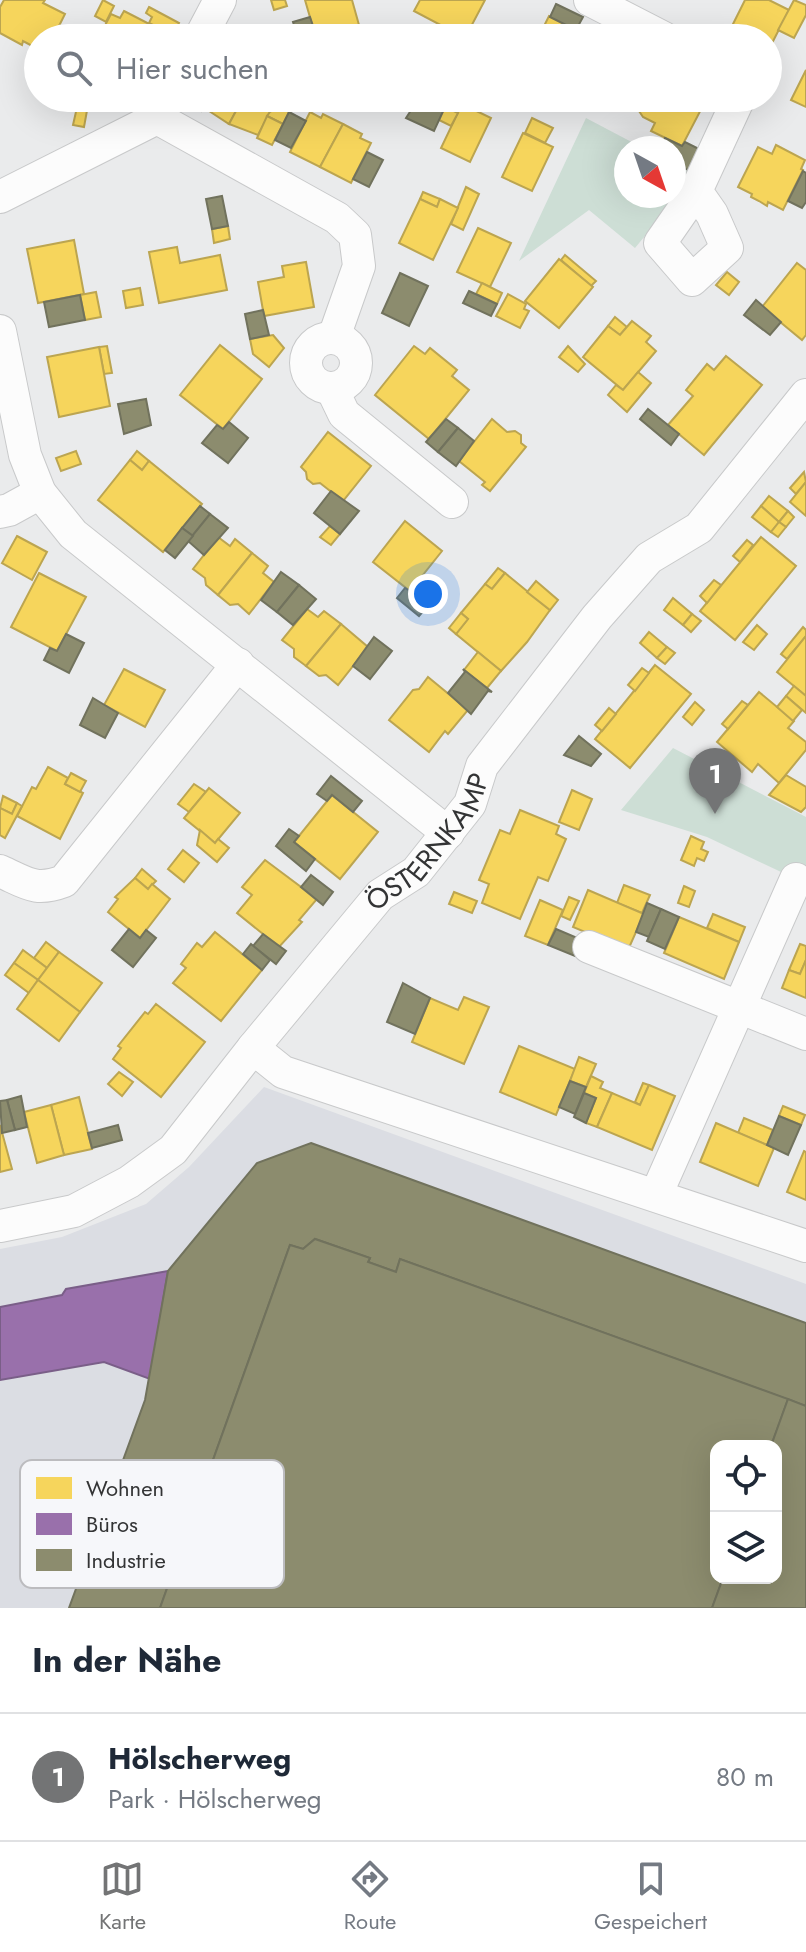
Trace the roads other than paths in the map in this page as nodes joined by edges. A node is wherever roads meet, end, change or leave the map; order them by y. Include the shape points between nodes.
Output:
1 (220, 0) edge
2 (590, 0) edge
3 (207, 24) edge
4 (637, 24) edge
5 (155, 112) edge
6 (168, 112) edge
7 (733, 112) edge
8 (696, 191) dead end
9 (0, 197) edge
10 (0, 331) edge
11 (806, 395) edge
12 (40, 493) junction
13 (452, 502) dead end
14 (0, 512) edge
15 (238, 664) junction
16 (448, 833) junction
17 (0, 871) edge
18 (796, 879) dead end
19 (589, 947) dead end
20 (739, 1007) junction
21 (806, 1034) edge
22 (253, 1048) junction
23 (656, 1195) junction
24 (0, 1226) edge
25 (806, 1246) edge

1 - 3 street
2 - 4 street
5 - 9 street
6 - 13 street via 337,218 355,235 359,266 334,337 314,343 305,362 312,381 332,389 344,414
7 - 8 street
10 - 12 street via 25,455
11 - 16 street, ÖSTERNKAMP via 699,528 649,558 597,617 482,766 470,804
12 - 14 street
12 - 15 street via 73,534
15 - 16 street
15 - 17 street via 64,881 46,888
16 - 22 street, ÖSTERNKAMP via 416,872 380,895
18 - 20 street
19 - 20 street
20 - 21 street
20 - 23 street
22 - 23 street via 283,1072
22 - 24 street, ÖSTERNKAMP via 173,1150 129,1182 74,1211
23 - 25 street

